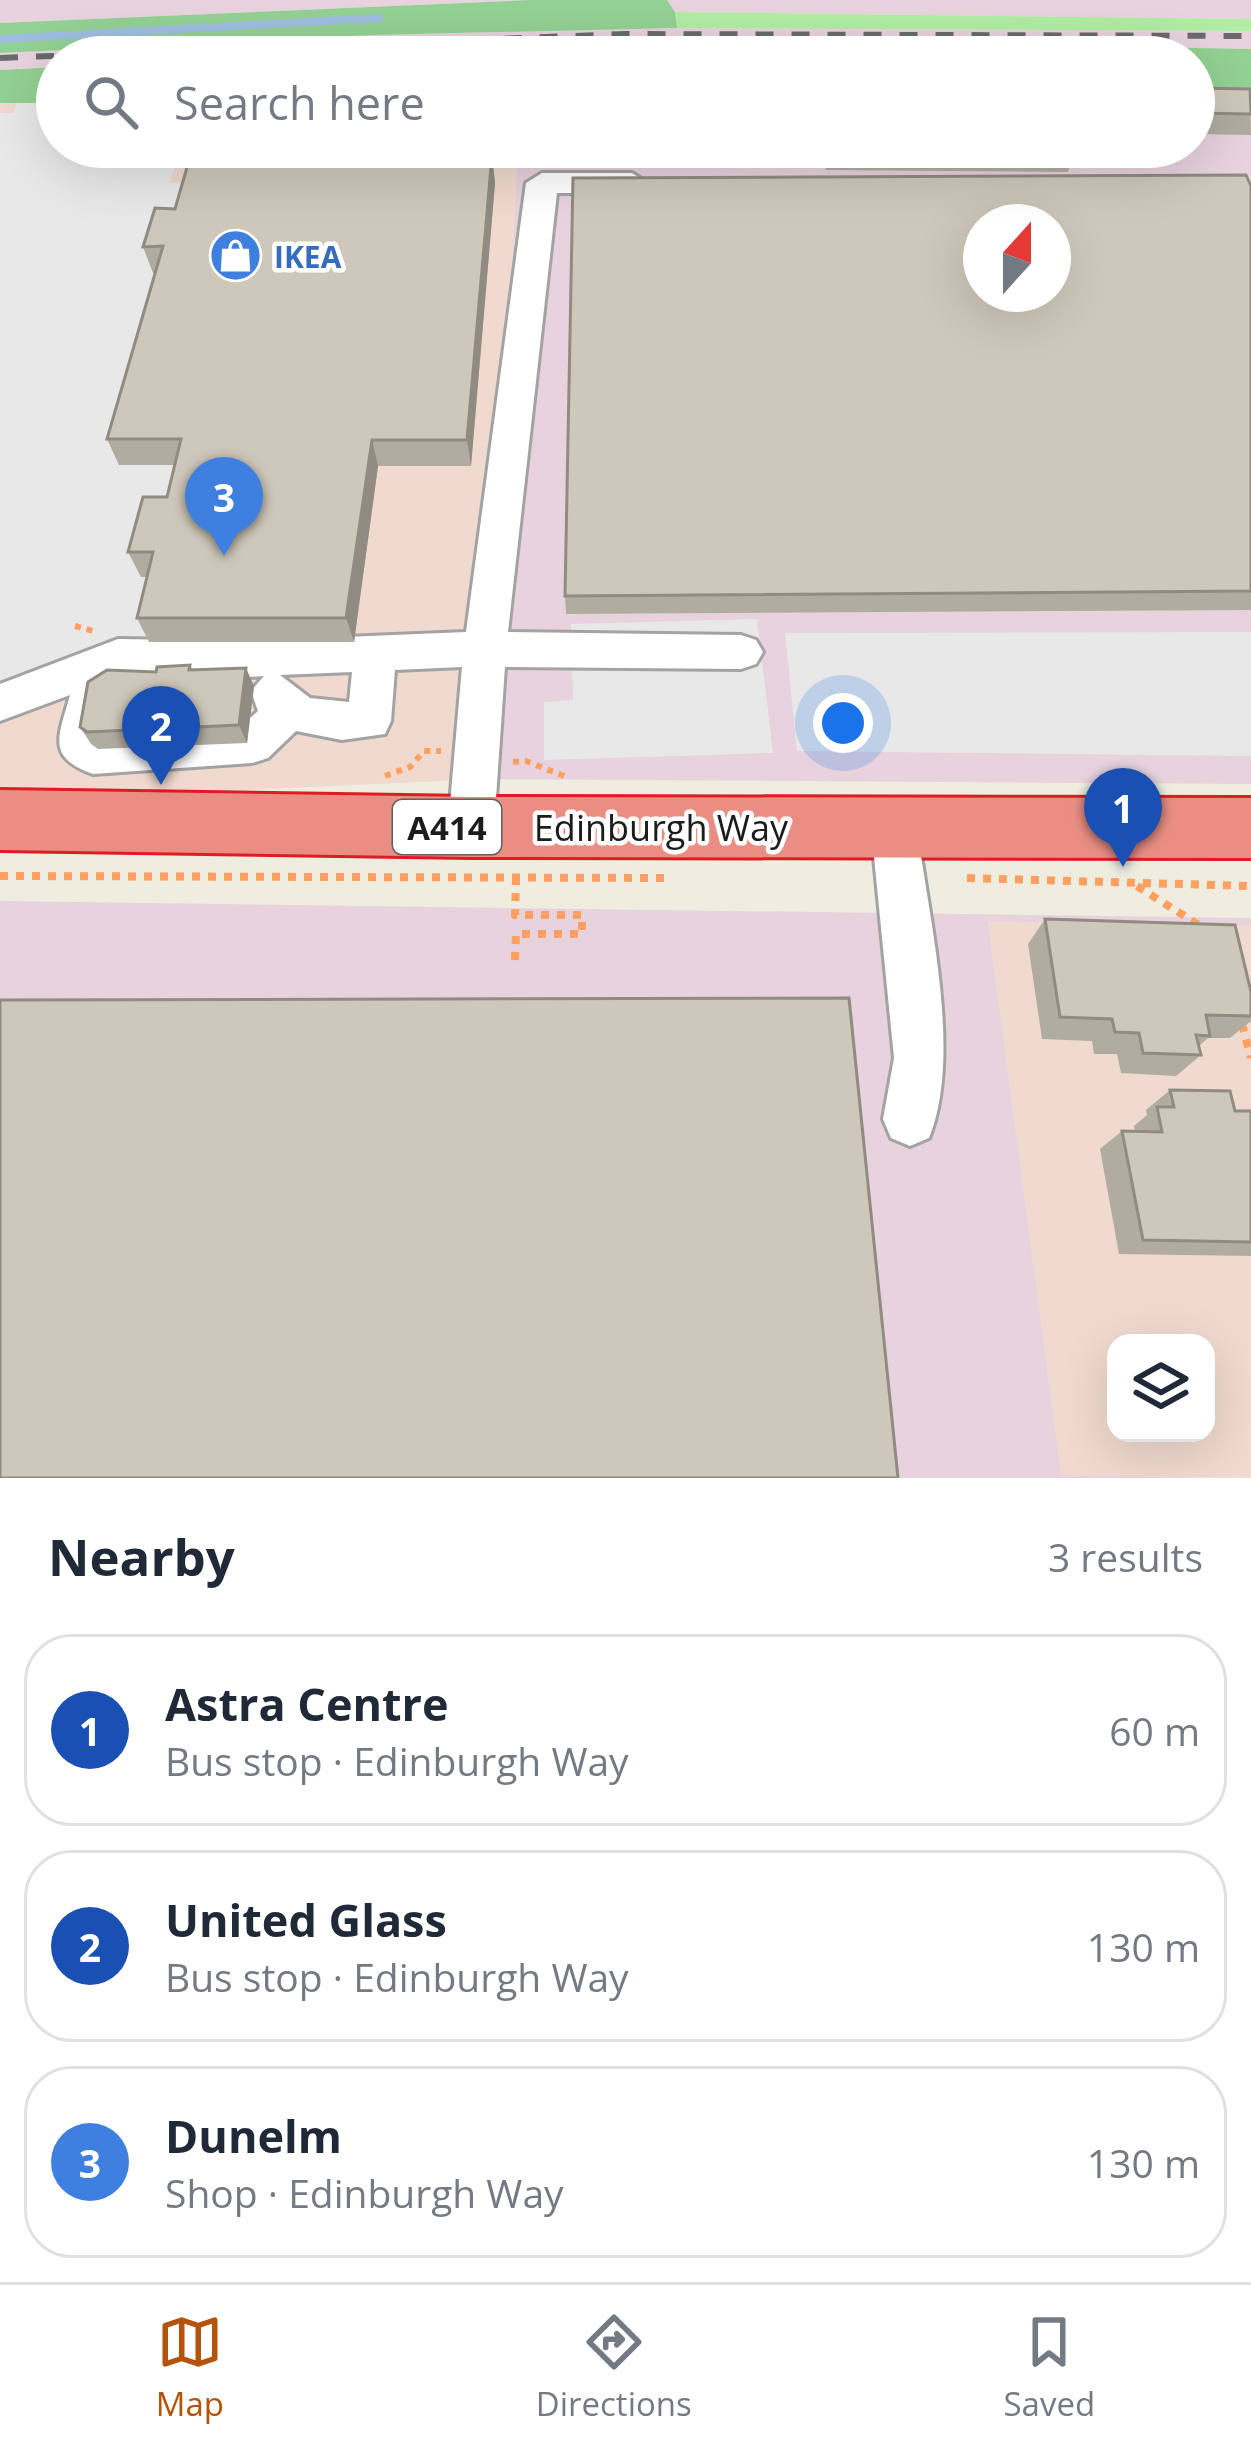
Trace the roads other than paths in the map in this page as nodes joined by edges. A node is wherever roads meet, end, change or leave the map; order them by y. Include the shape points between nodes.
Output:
1 (657, 183) edge
2 (484, 649) junction
3 (741, 652) dead end
4 (375, 653) junction
5 (280, 682) junction
6 (7, 701) edge
7 (475, 795) junction
8 (0, 820) edge
9 (1251, 828) edge
10 (896, 851) junction
11 (910, 1119) dead end

1 - 2 lane via 542,182
2 - 3 lane
2 - 4 lane
2 - 7 lane
4 - 5 lane
4 - 5 lane via 369,721 325,722
5 - 6 lane via 118,657
7 - 8 highway, Edinburgh Way / A414
7 - 10 highway, Edinburgh Way / A414
9 - 10 highway, Edinburgh Way / A414
10 - 11 lane via 920,1058

